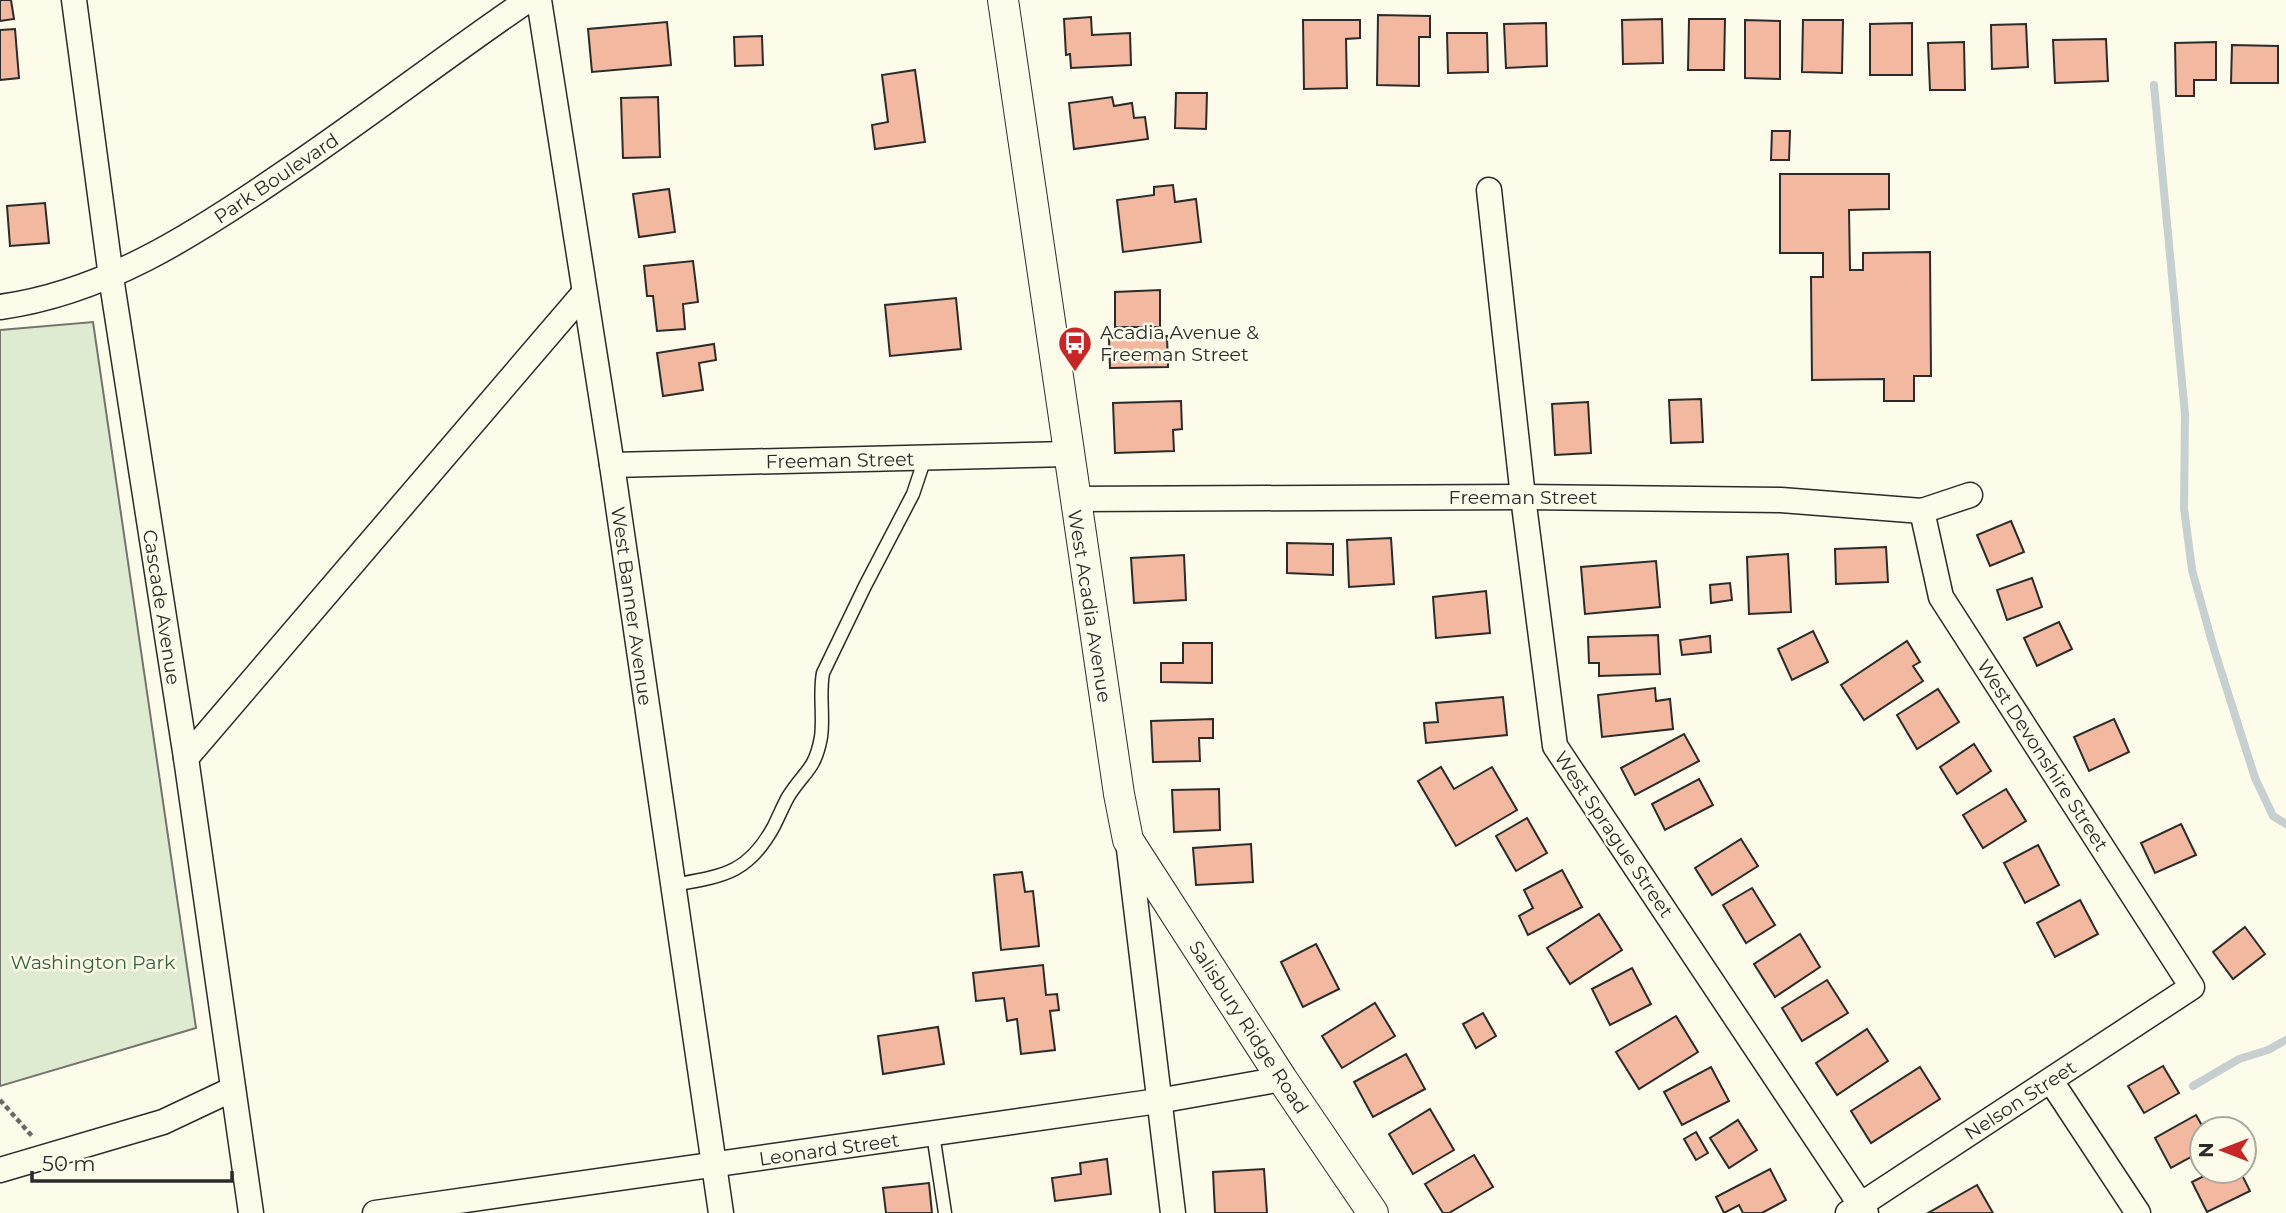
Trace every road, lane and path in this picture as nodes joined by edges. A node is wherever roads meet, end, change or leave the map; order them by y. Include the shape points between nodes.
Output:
1 (74, 0) edge
2 (528, 0) edge
3 (539, 0) edge
4 (1003, 0) edge
5 (1489, 190) dead end
6 (111, 277) junction
7 (584, 293) junction
8 (0, 307) edge
9 (1069, 454) junction
10 (925, 458) junction
11 (612, 465) junction
12 (1970, 495) dead end
13 (1523, 496) junction
14 (1074, 499) junction
15 (1922, 511) junction
16 (186, 758) junction
17 (1128, 840) junction
18 (673, 885) junction
19 (2193, 987) joint
20 (1282, 1079) junction
21 (2051, 1081) junction
22 (233, 1088) junction
23 (0, 1100) edge
24 (1158, 1101) junction
25 (933, 1133) junction
26 (49, 1156) junction
27 (715, 1166) junction
28 (0, 1170) edge
29 (1858, 1210) edge
30 (251, 1213) edge
31 (374, 1213) edge
32 (721, 1213) edge
33 (945, 1213) edge
34 (1173, 1213) edge
35 (1373, 1213) edge
36 (2138, 1213) edge

1 - 6 street, Cascade Avenue
2 - 6 street, Park Boulevard via 205,227
3 - 7 street, West Banner Avenue
4 - 9 street, West Acadia Avenue
5 - 13 street, West Sprague Street
6 - 8 street, Park Boulevard
6 - 16 street, Cascade Avenue
7 - 11 street, West Banner Avenue
7 - 16 street
9 - 10 street, Freeman Street
9 - 14 street, West Acadia Avenue
10 - 11 street, Freeman Street
10 - 18 lane via 914,494 823,673 822,730 814,764 754,857 723,874
11 - 18 street, West Banner Avenue
12 - 15 street, Freeman Street
13 - 14 street, Freeman Street
13 - 15 street, Freeman Street via 1781,500
13 - 29 street, West Sprague Street via 1555,746
14 - 17 street, West Acadia Avenue
15 - 19 street, West Devonshire Street via 1941,597
16 - 22 street, Cascade Avenue
17 - 20 street, Salisbury Ridge Road
17 - 24 street, West Acadia Avenue
18 - 27 street, West Banner Avenue
19 - 21 street, Nelson Street
20 - 24 street, Leonard Street
20 - 35 street, Salisbury Ridge Road
21 - 29 street, Nelson Street
21 - 36 street
22 - 26 street via 163,1122
22 - 30 street, Cascade Avenue
23 - 26 path
24 - 25 street, Leonard Street
24 - 34 street, West Acadia Avenue
25 - 27 street, Leonard Street
25 - 33 lane
26 - 28 street
27 - 31 street, Leonard Street
27 - 32 street, West Banner Avenue

